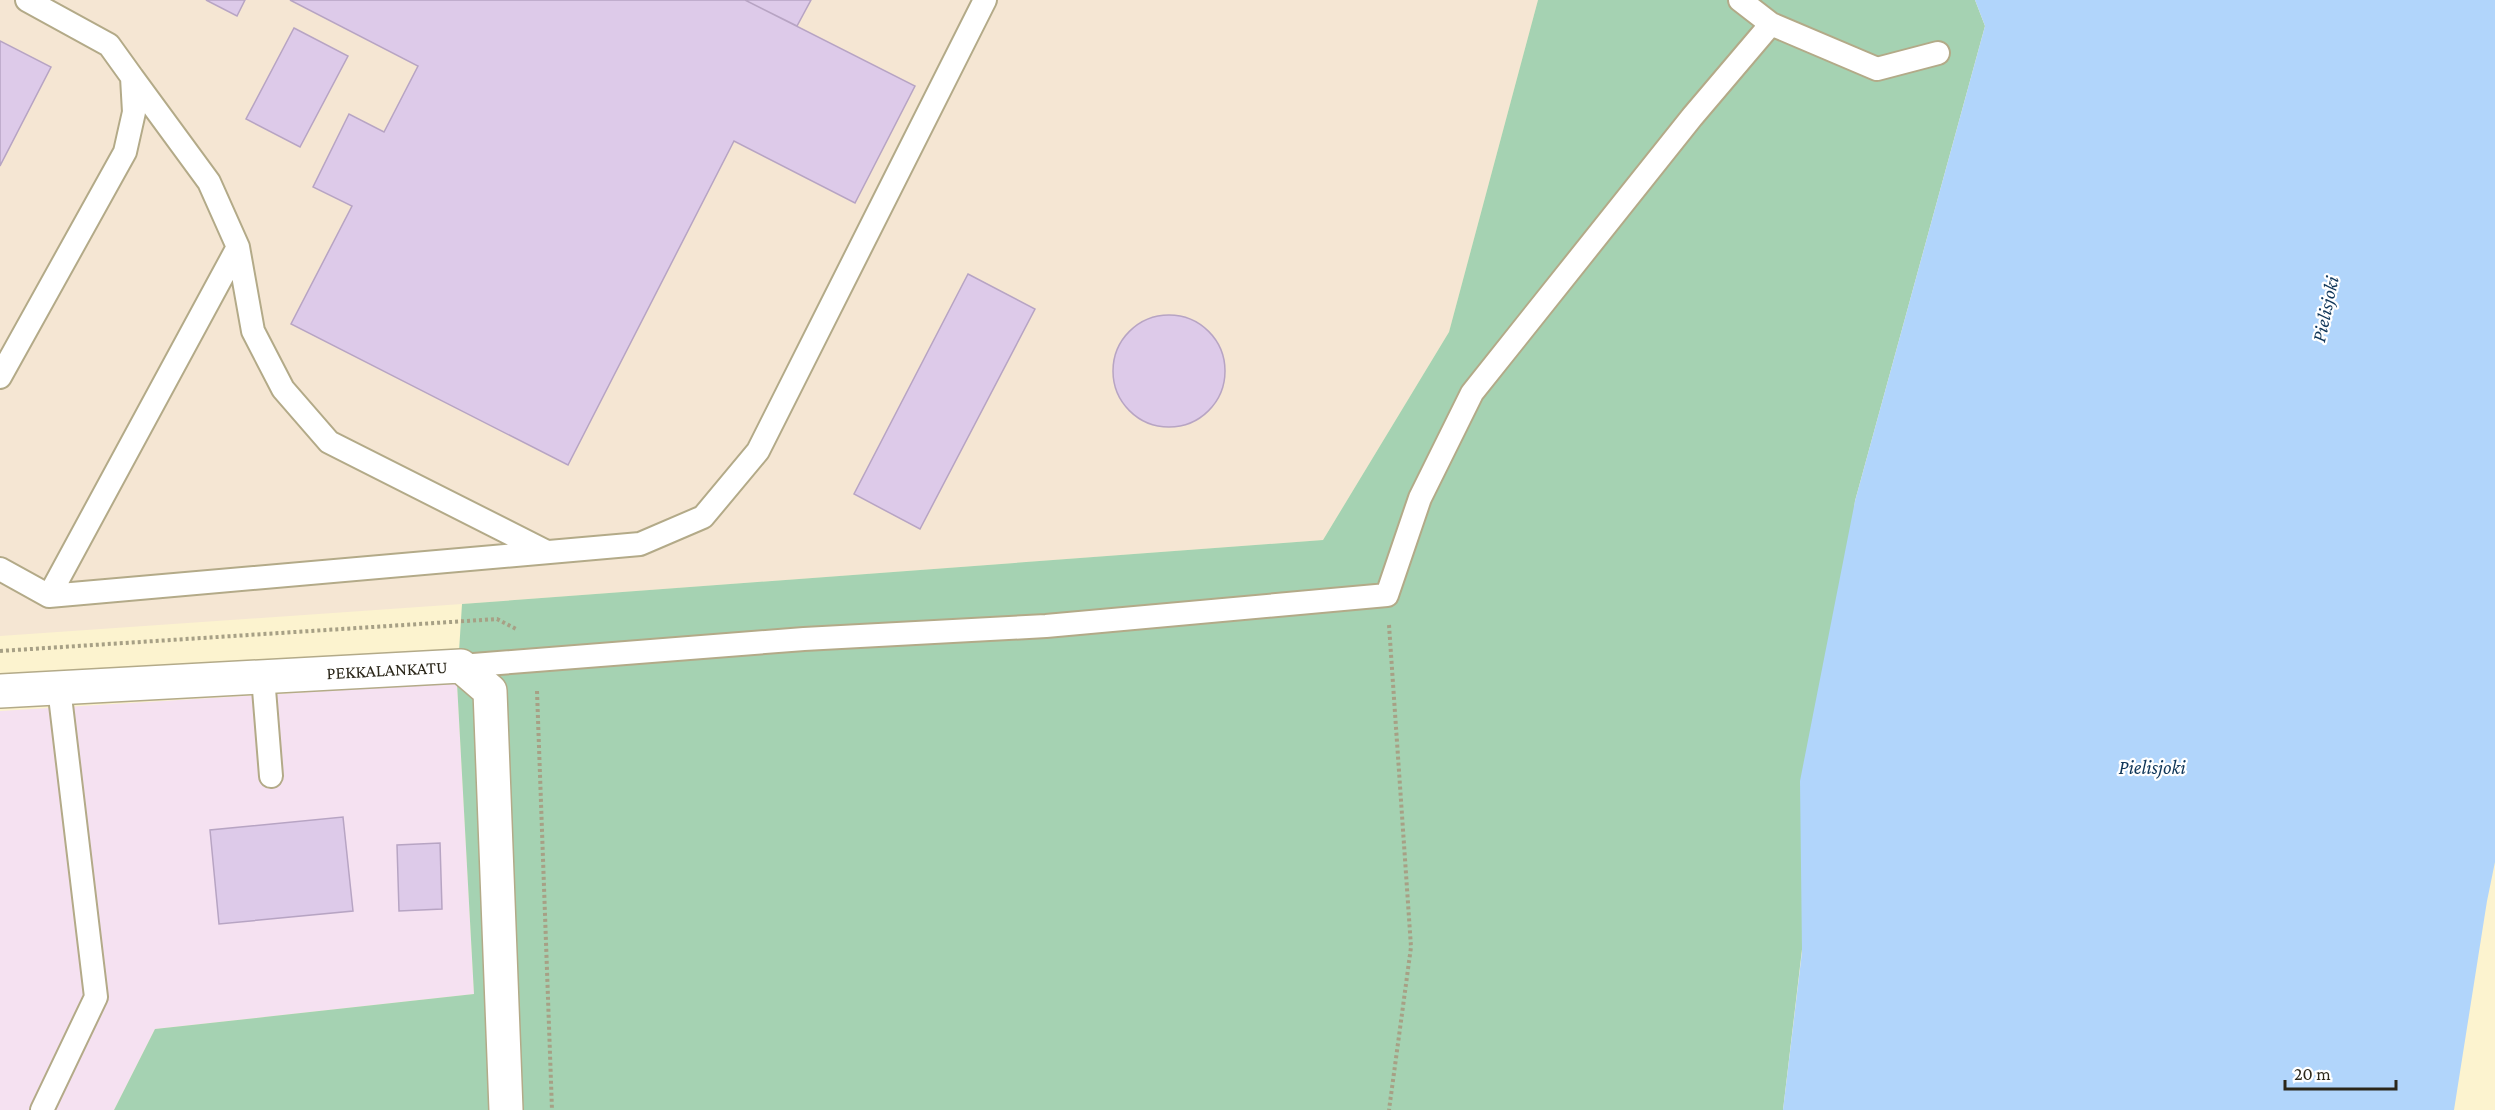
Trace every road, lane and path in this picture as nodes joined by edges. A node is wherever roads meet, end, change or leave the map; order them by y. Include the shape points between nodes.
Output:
1 (27, 0) edge
2 (985, 0) edge
3 (1740, 0) edge
4 (1771, 24) junction
5 (1938, 53) dead end
6 (132, 77) junction
7 (238, 247) junction
8 (0, 377) edge
9 (546, 551) junction
10 (0, 569) edge
11 (1387, 595) junction
12 (50, 596) junction
13 (0, 651) edge
14 (536, 661) junction
15 (460, 666) junction
16 (263, 677) junction
17 (59, 688) junction
18 (0, 691) edge
19 (271, 776) dead end
20 (42, 1110) edge
21 (506, 1110) edge
22 (552, 1110) edge
23 (1389, 1110) edge

1 - 6 lane via 109,45
2 - 9 lane via 758,451 703,517 640,544
3 - 4 lane
4 - 5 lane via 1876,69
4 - 11 lane via 1472,393 1420,498
6 - 7 lane via 209,182
6 - 8 lane via 134,112 125,152
7 - 9 lane via 253,331 283,388 329,442
7 - 12 lane
9 - 12 lane
10 - 12 lane
11 - 14 lane via 1046,626 804,639
11 - 23 path via 1411,947
13 - 14 path via 497,620 525,633
14 - 15 lane
14 - 22 path
15 - 16 street, PEKKALANKATU
15 - 21 street, PEKKALANKATU via 490,691
16 - 17 street, PEKKALANKATU
16 - 19 lane
17 - 18 street, PEKKALANKATU
17 - 20 lane via 96,997

